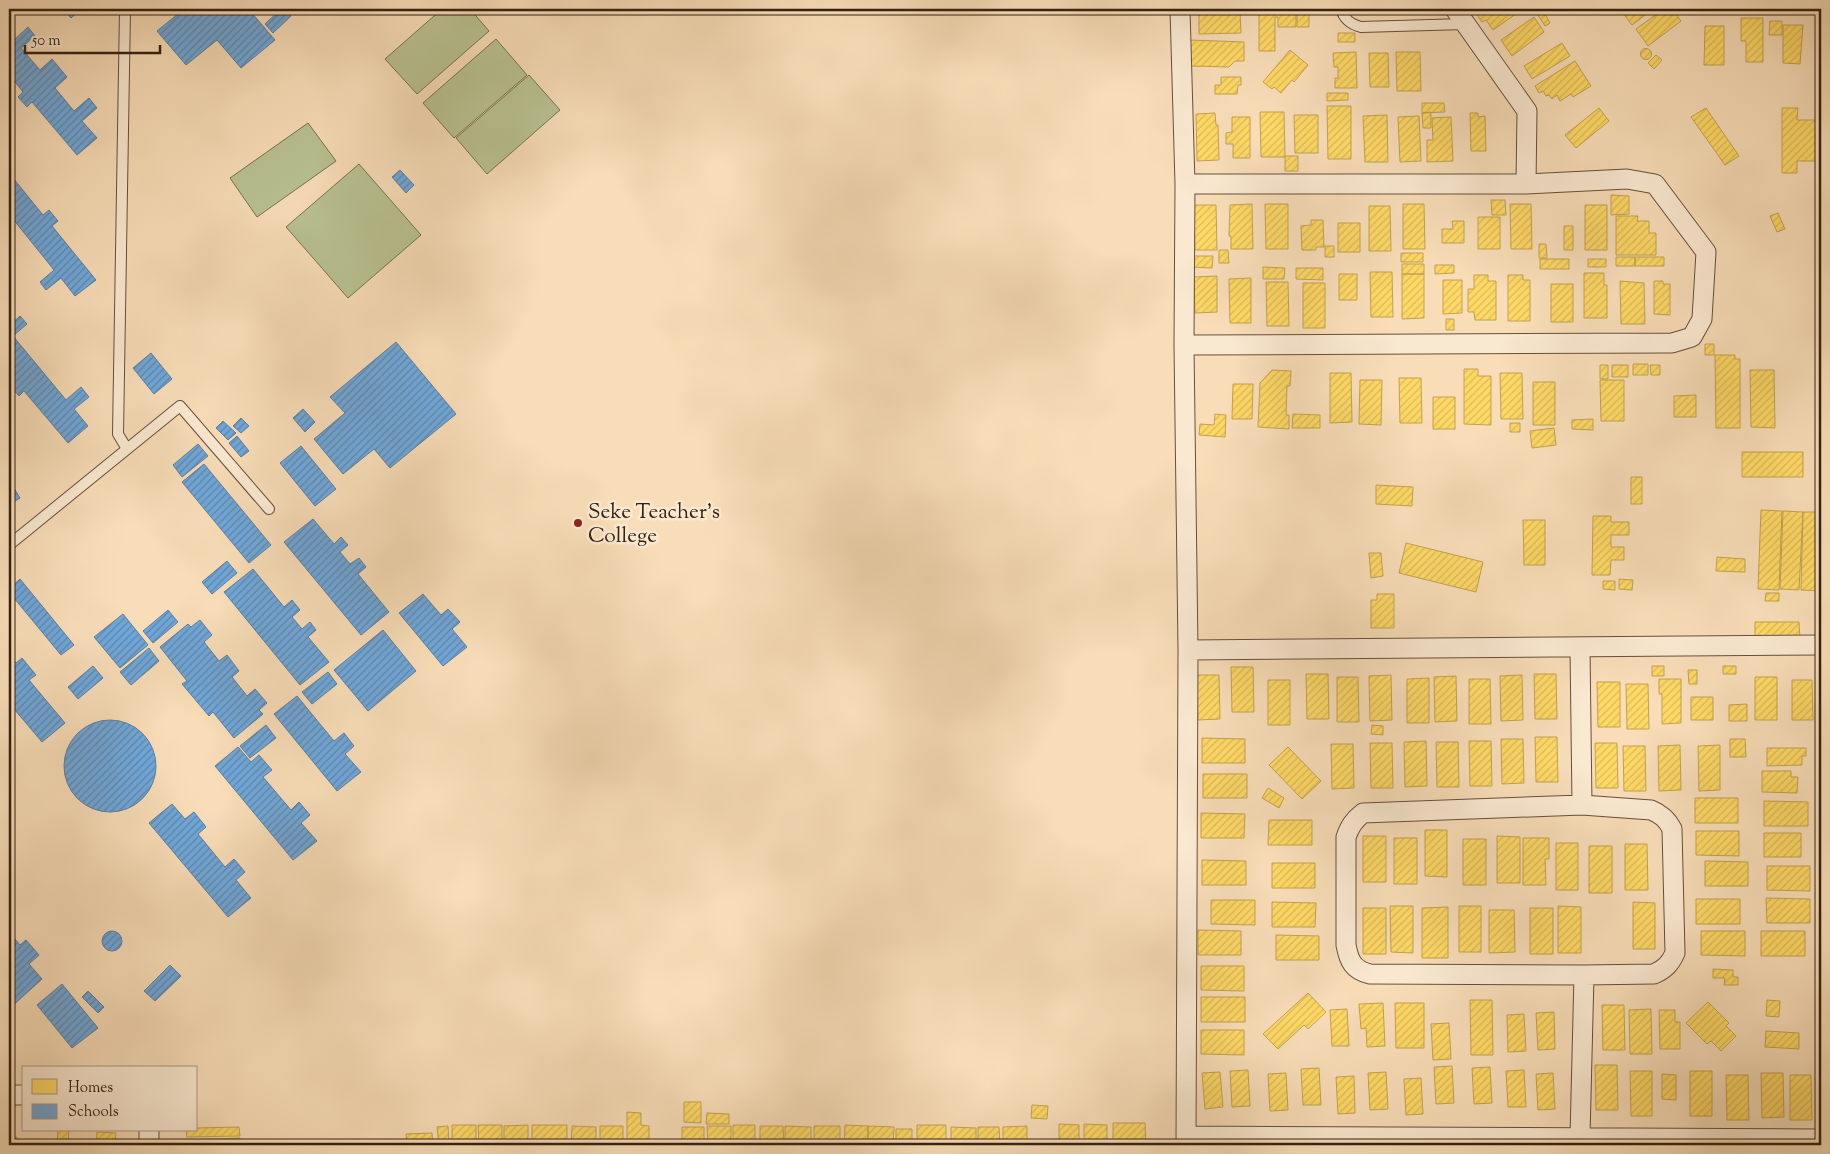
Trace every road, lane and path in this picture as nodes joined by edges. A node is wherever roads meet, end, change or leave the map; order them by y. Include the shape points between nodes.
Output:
1 (125, 9) edge
2 (1180, 9) edge
3 (1341, 9) edge
4 (1460, 16) edge
5 (1186, 184) junction
6 (1526, 184) junction
7 (1184, 345) junction
8 (127, 449) junction
9 (269, 509) dead end
10 (9, 546) edge
11 (1821, 645) edge
12 (1580, 648) junction
13 (1188, 650) junction
14 (1582, 805) junction
15 (1584, 975) junction
16 (9, 1095) edge
17 (22, 1095) edge
18 (149, 1132) edge
19 (1580, 1137) junction
20 (1821, 1138) edge
21 (1186, 1141) edge
22 (1676, 1142) edge
23 (150, 1145) edge

1 - 8 lane via 118,434
2 - 5 street
3 - 4 lane via 1352,24 1360,27
4 - 6 street via 1527,111
5 - 6 street
5 - 7 street
6 - 7 street via 1627,179 1655,184 1706,252 1702,319 1692,337 1672,343
7 - 13 street
8 - 9 lane via 180,406
8 - 10 lane
11 - 12 street
12 - 13 street
12 - 14 street
13 - 21 street
14 - 15 street via 1651,810 1667,820 1672,829 1676,953 1665,969 1654,974
14 - 15 street via 1364,814 1354,820 1346,837 1346,945 1348,959 1356,968 1370,974
15 - 19 street
16 - 17 street
18 - 23 street
19 - 21 street
19 - 22 street
20 - 22 street

